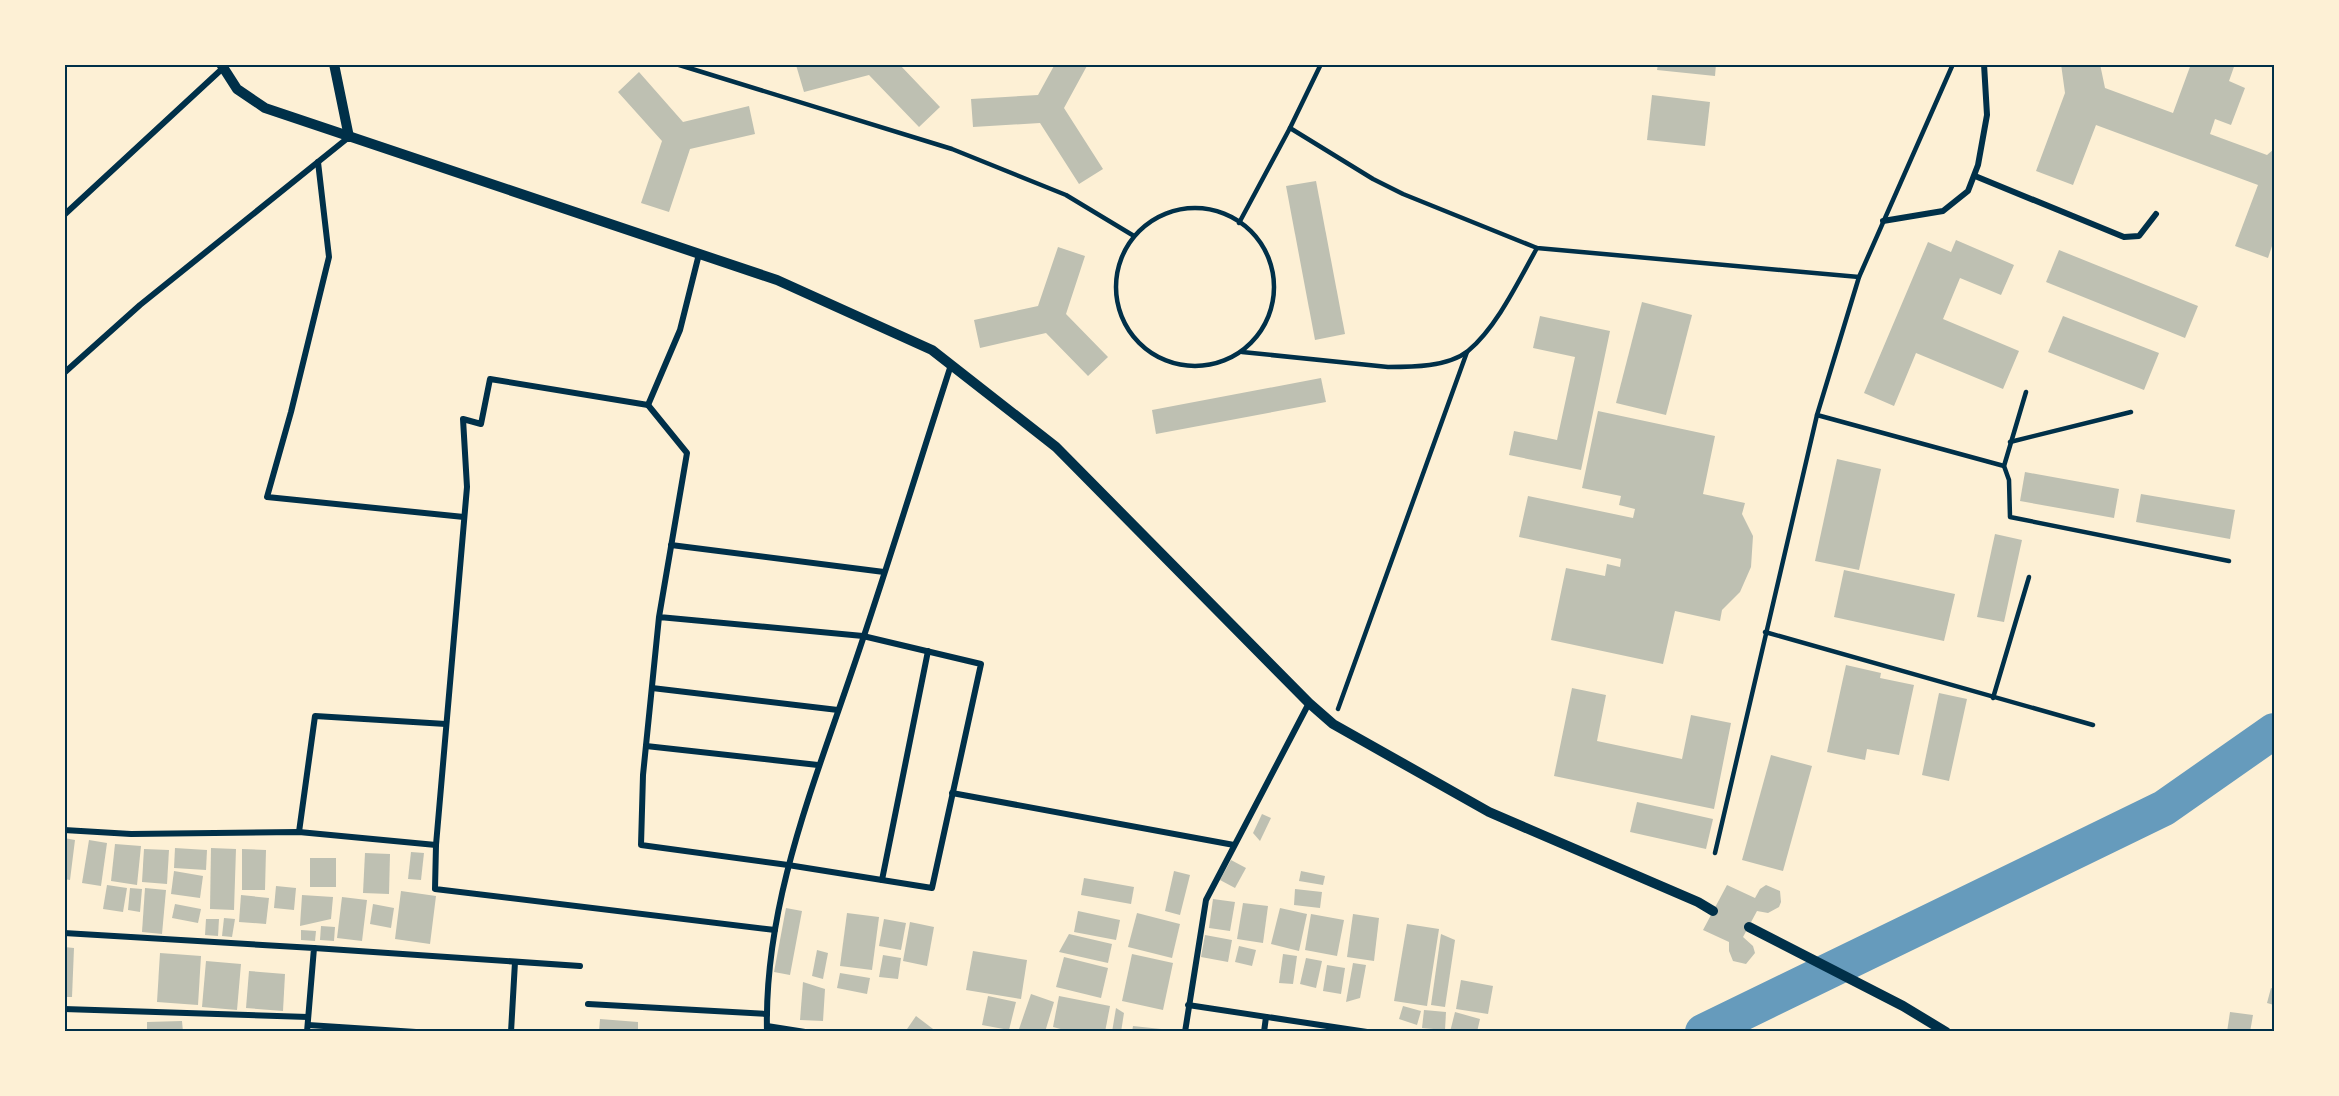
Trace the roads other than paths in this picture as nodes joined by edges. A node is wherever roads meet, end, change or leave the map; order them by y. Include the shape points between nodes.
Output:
1 (334, 64) edge
2 (676, 64) edge
3 (1321, 64) edge
4 (1953, 64) edge
5 (1984, 64) edge
6 (222, 66) edge
7 (1290, 128) junction
8 (349, 137) junction
9 (318, 162) junction
10 (1974, 176) junction
11 (64, 214) edge
12 (2156, 214) dead end
13 (1883, 221) junction
14 (1239, 223) junction
15 (1134, 236) junction
16 (1537, 248) junction
17 (699, 254) junction
18 (1859, 277) junction
19 (1242, 352) junction
20 (1467, 352) junction
21 (951, 364) junction
22 (64, 373) edge
23 (2026, 392) dead end
24 (648, 405) junction
25 (2131, 412) dead end
26 (1817, 415) junction
27 (2010, 442) junction
28 (2004, 466) junction
29 (464, 517) junction
30 (671, 545) junction
31 (2229, 561) dead end
32 (884, 572) junction
33 (2029, 577) dead end
34 (659, 617) junction
35 (1765, 632) junction
36 (863, 636) junction
37 (928, 651) junction
38 (652, 688) junction
39 (1993, 698) junction
40 (1309, 703) junction
41 (1338, 709) dead end
42 (838, 710) junction
43 (446, 724) junction
44 (2093, 725) dead end
45 (646, 746) junction
46 (818, 765) junction
47 (952, 793) junction
48 (64, 830) edge
49 (299, 832) junction
50 (1234, 844) junction
51 (436, 845) junction
52 (1715, 853) dead end
53 (788, 865) junction
54 (882, 880) junction
55 (1713, 910) dead end
56 (1749, 927) dead end
57 (775, 930) junction
58 (64, 933) edge
59 (314, 948) junction
60 (515, 962) junction
61 (580, 966) dead end
62 (588, 1004) dead end
63 (1188, 1005) junction
64 (64, 1009) edge
65 (767, 1014) junction
66 (308, 1017) junction
67 (1266, 1017) junction
68 (308, 1028) edge
69 (767, 1029) edge
70 (416, 1032) edge
71 (511, 1032) edge
72 (805, 1032) edge
73 (1185, 1032) edge
74 (1264, 1032) edge
75 (1367, 1032) edge
76 (1946, 1032) edge

1 - 8 street
2 - 15 lane via 952,148 1066,195
3 - 7 lane
4 - 13 lane
5 - 10 street via 1987,115
6 - 8 street via 237,89 265,108
6 - 11 street
7 - 14 lane
7 - 16 lane via 1373,180
8 - 9 street
8 - 17 street
9 - 22 street
9 - 29 street via 329,257 267,497
10 - 12 street via 2124,237 2139,236
10 - 13 street via 1968,191 1943,211
13 - 18 lane
14 - 15 lane via 1220,212 1189,208 1159,217
14 - 19 lane via 1266,252 1274,281 1270,312 1255,339
15 - 19 lane via 1119,262 1115,293 1124,323 1142,348 1170,363 1201,366
16 - 18 lane
16 - 20 lane via 1496,319
17 - 21 street via 777,280 932,350
17 - 24 street via 680,330
18 - 26 lane
19 - 20 lane via 1408,367 1446,361
20 - 41 lane
21 - 32 street
21 - 40 street via 1056,447
23 - 27 lane
24 - 29 street via 490,379 481,424 463,418
24 - 30 street via 687,453
25 - 27 lane
26 - 28 lane
26 - 35 lane
27 - 28 lane
28 - 31 lane via 2009,480 2010,517
29 - 43 street
30 - 32 street
30 - 34 street
32 - 36 street
33 - 39 lane
34 - 36 street
34 - 38 street
35 - 39 lane
35 - 52 lane
36 - 37 street
36 - 42 street
37 - 47 street via 981,664
37 - 54 street
38 - 42 street
38 - 45 street
39 - 44 lane
40 - 50 street
40 - 55 street via 1333,724 1489,812
42 - 46 street
43 - 49 street via 315,716
43 - 51 street
45 - 46 street
45 - 53 street via 641,846
46 - 53 street
47 - 50 street
47 - 54 street via 932,888
48 - 49 street via 130,834
49 - 51 street
50 - 63 street via 1206,900
51 - 57 street via 435,889
53 - 54 street
53 - 57 street
56 - 76 street
57 - 65 street
58 - 59 street
59 - 60 street
59 - 66 street
60 - 61 street
60 - 71 street
62 - 65 street
63 - 67 street
63 - 73 street
64 - 66 street
65 - 69 street
66 - 68 street
67 - 74 street
67 - 75 street
68 - 70 street
69 - 72 street

